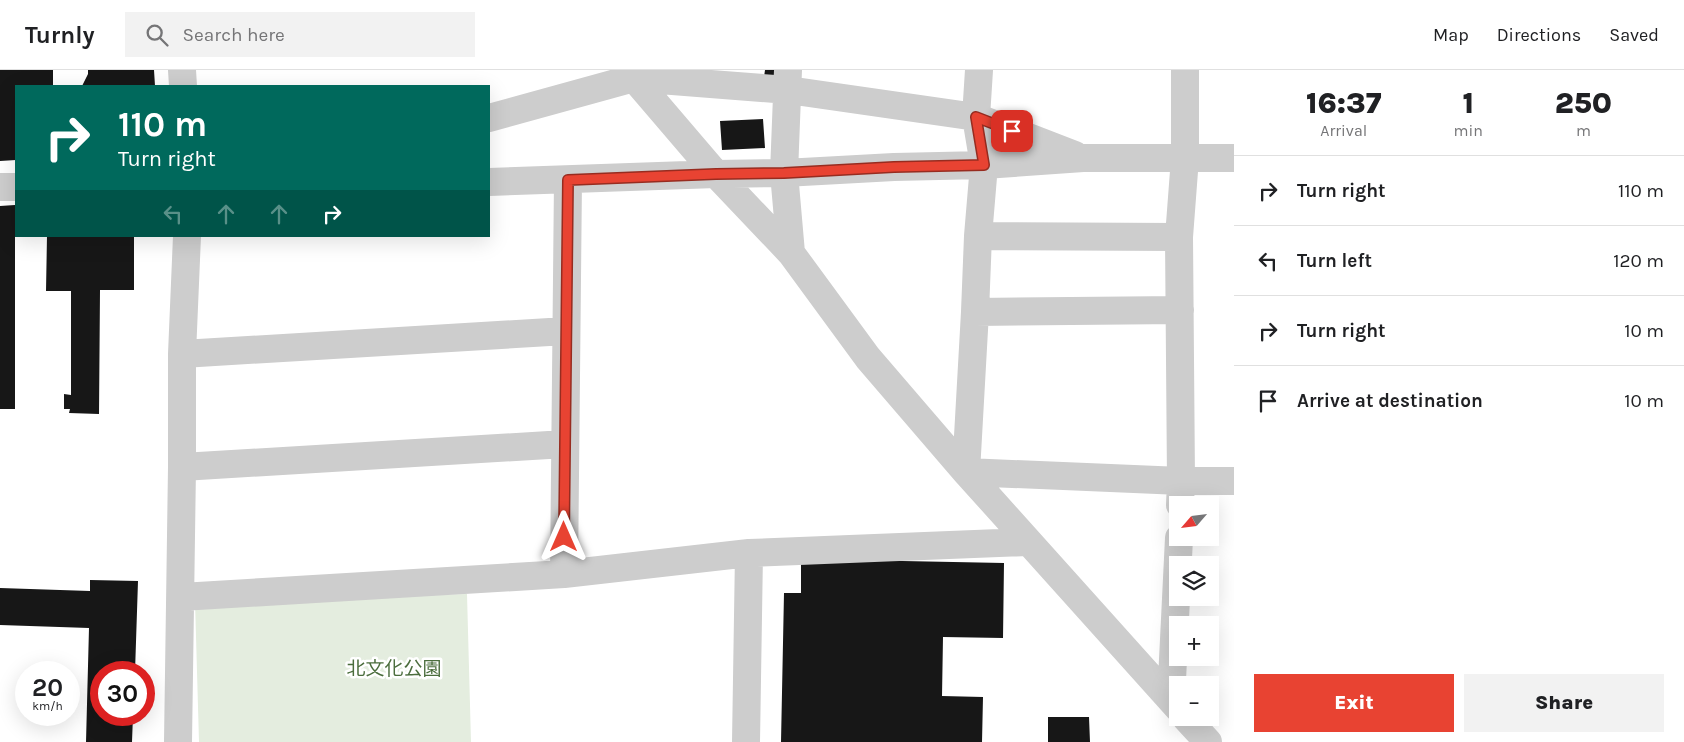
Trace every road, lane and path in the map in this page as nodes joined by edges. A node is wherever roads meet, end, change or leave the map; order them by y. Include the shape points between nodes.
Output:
1 (182, 70) edge
2 (979, 70) edge
3 (1185, 70) edge
4 (631, 74) edge
5 (788, 80) edge
6 (183, 85) edge
7 (976, 117) junction
8 (490, 118) edge
9 (1083, 158) junction
10 (1185, 158) junction
11 (1234, 158) edge
12 (984, 165) junction
13 (784, 173) junction
14 (716, 174) junction
15 (568, 180) junction
16 (490, 182) edge
17 (0, 187) edge
18 (15, 187) edge
19 (978, 236) junction
20 (187, 237) edge
21 (1179, 237) junction
22 (790, 253) junction
23 (1180, 310) junction
24 (975, 312) junction
25 (566, 331) junction
26 (182, 354) junction
27 (565, 444) junction
28 (182, 467) junction
29 (966, 472) junction
30 (1234, 481) edge
31 (1181, 493) edge
32 (1027, 542) junction
33 (1178, 546) edge
34 (749, 553) junction
35 (564, 574) junction
36 (181, 597) junction
37 (1178, 676) edge
38 (1169, 698) edge
39 (1194, 726) edge
40 (178, 742) edge
41 (746, 742) edge
42 (1208, 742) edge

1 - 6 street
2 - 7 street
3 - 10 street
4 - 5 street
4 - 8 street
4 - 14 street
5 - 7 street
5 - 13 street
7 - 9 street
7 - 12 street
9 - 10 street
9 - 12 street
10 - 11 street
10 - 21 street
12 - 13 street
12 - 19 street
13 - 14 street
13 - 22 street
14 - 15 street
14 - 22 street
15 - 16 street
15 - 25 street
17 - 18 street
19 - 21 street
19 - 24 street
20 - 26 street
21 - 23 street
22 - 29 street via 868,358
23 - 24 street
23 - 31 street
24 - 29 street
25 - 26 street
25 - 27 street
26 - 28 street
27 - 28 street
27 - 35 street
28 - 36 street
29 - 31 street
29 - 32 street
30 - 31 street
32 - 34 street
32 - 38 street
33 - 37 street
34 - 35 street
34 - 41 street
35 - 36 street
36 - 40 street
39 - 42 street

